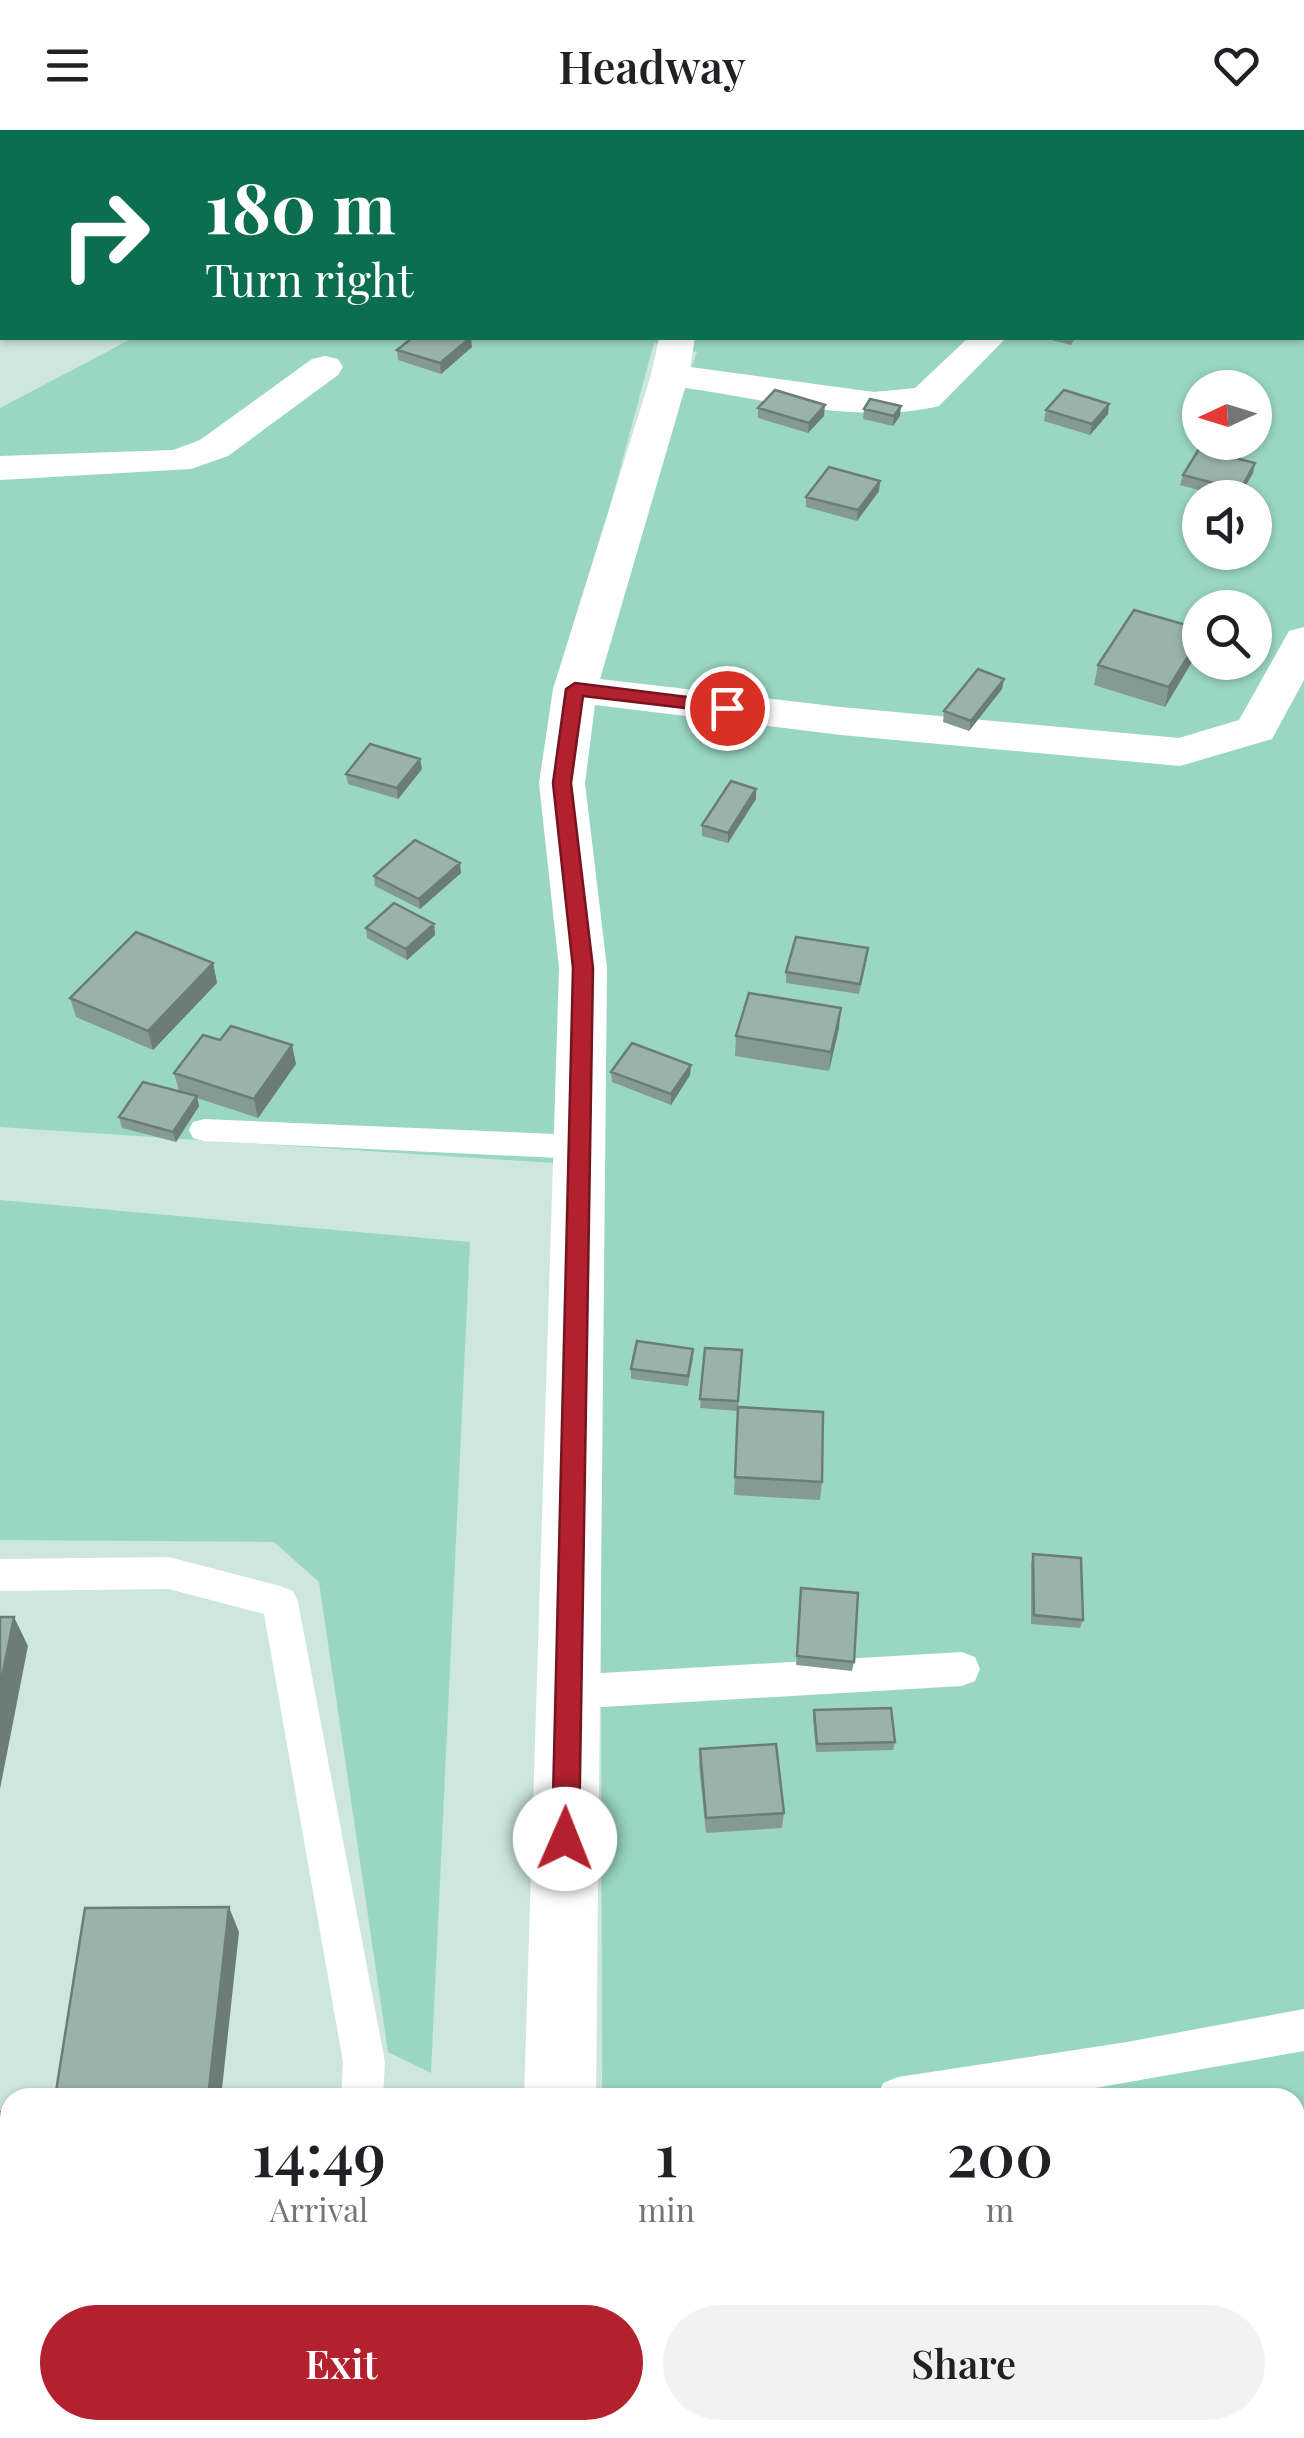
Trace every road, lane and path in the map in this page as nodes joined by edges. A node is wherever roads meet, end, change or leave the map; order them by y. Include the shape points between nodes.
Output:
1 (986, 340) edge
2 (673, 356) edge
3 (324, 367) dead end
4 (0, 468) edge
5 (1304, 640) edge
6 (575, 689) junction
7 (204, 1130) dead end
8 (579, 1147) junction
9 (0, 1575) edge
10 (962, 1669) dead end
11 (568, 1692) junction
12 (1304, 2030) edge
13 (363, 2088) edge
14 (560, 2088) edge
15 (965, 2088) edge

1 - 2 street via 926,398 874,402
2 - 6 street
3 - 4 street via 214,448 176,461
5 - 6 street via 1256,729 1180,752 860,724
6 - 8 street via 562,783 583,968
7 - 8 lane
8 - 11 street
9 - 13 lane via 169,1573 280,1602 364,2062
10 - 11 lane
11 - 14 street
12 - 15 lane

